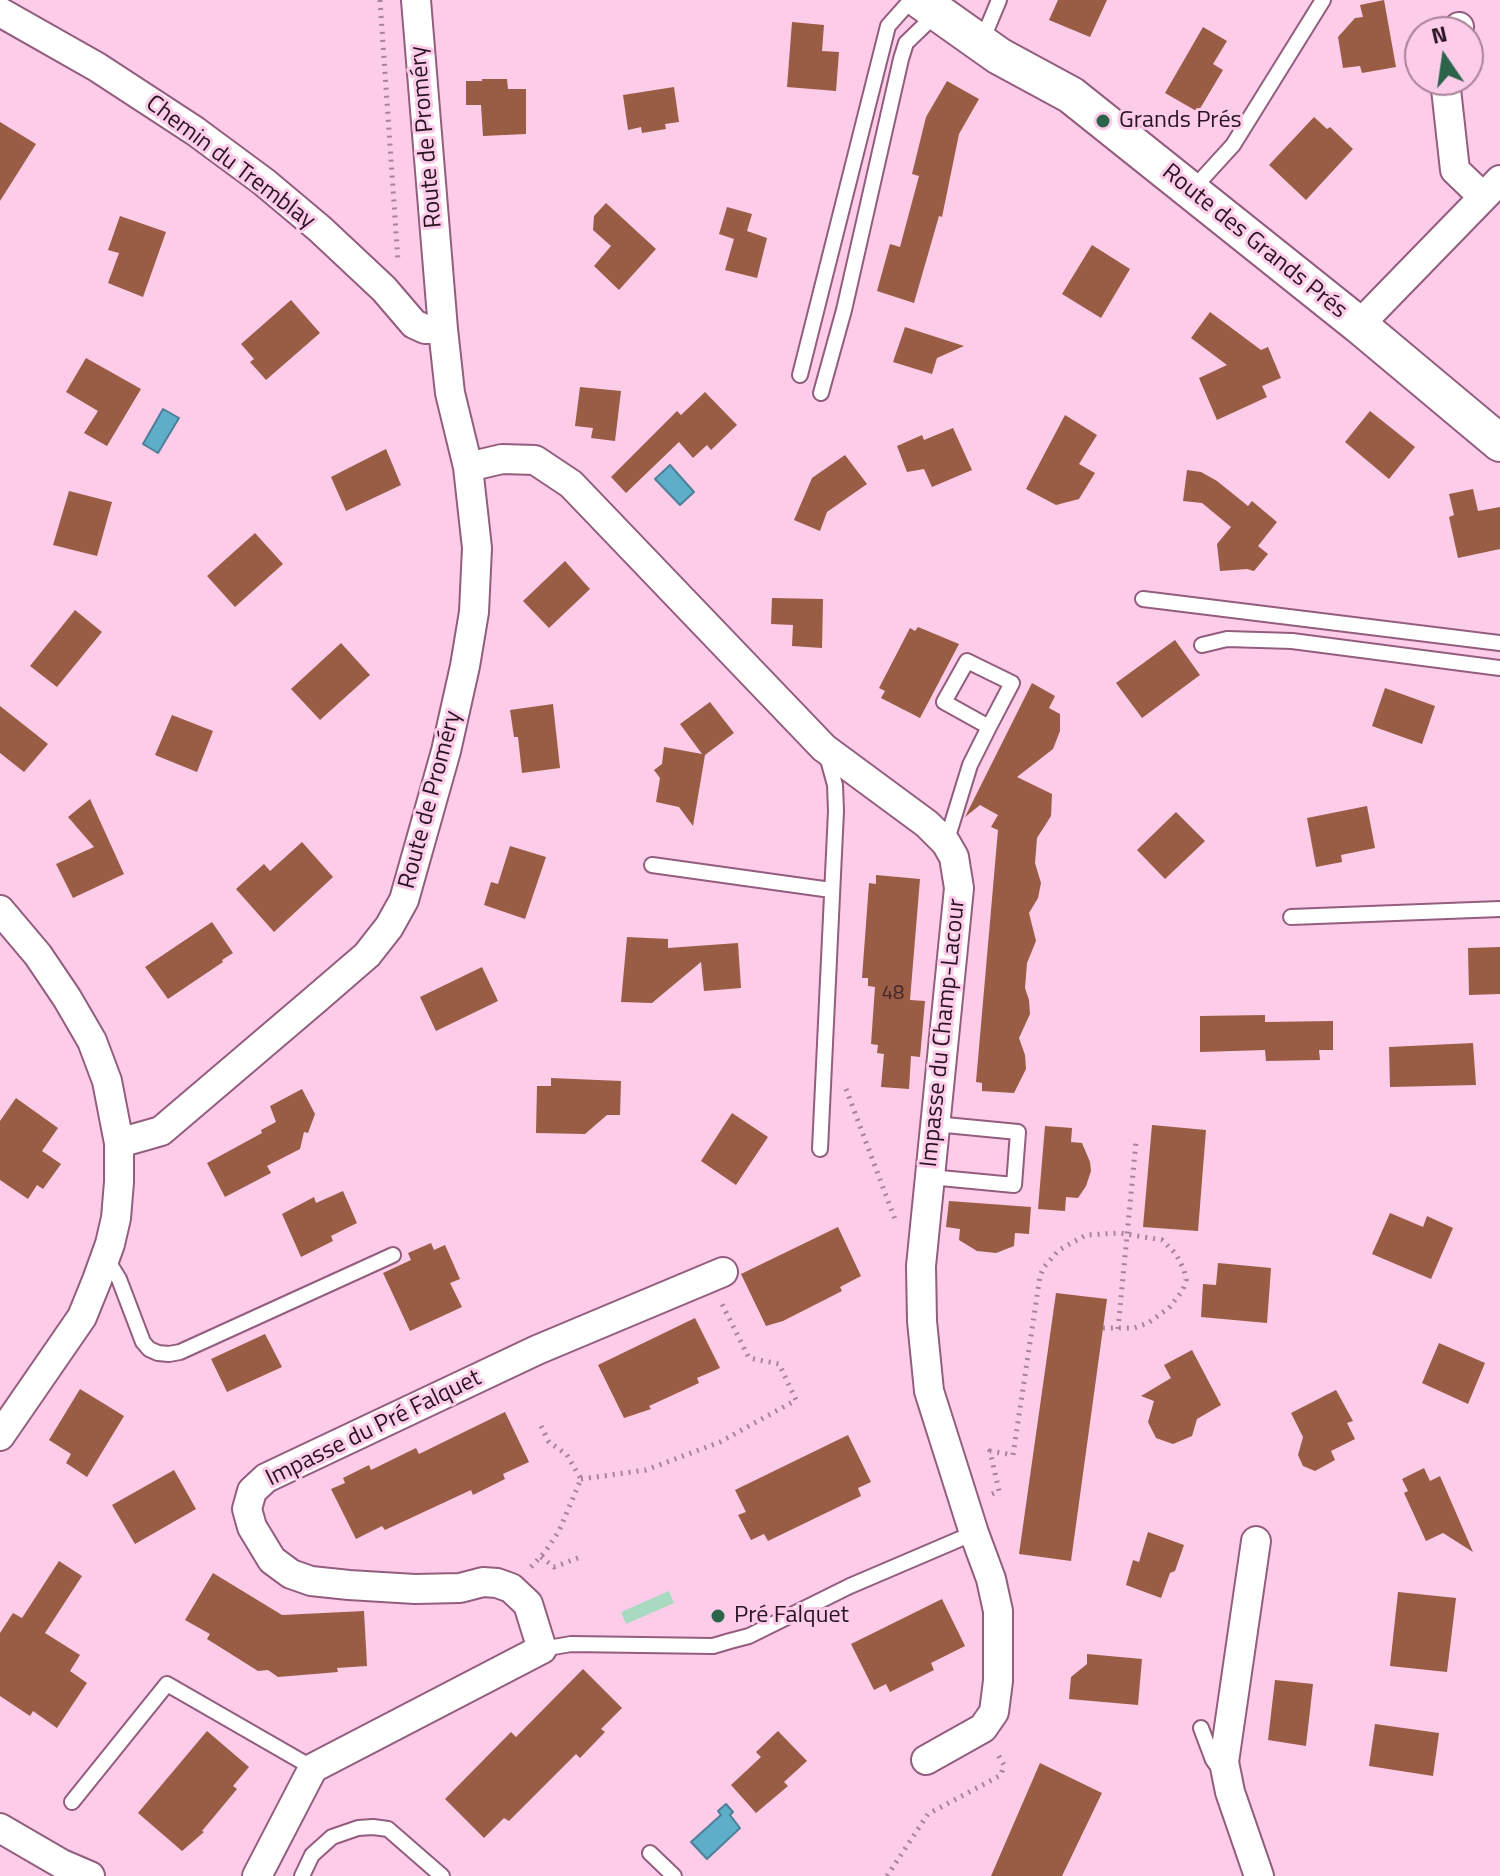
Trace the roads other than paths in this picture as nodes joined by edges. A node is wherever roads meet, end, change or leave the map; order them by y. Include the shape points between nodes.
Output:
1 (416, 0) edge
2 (999, 0) edge
3 (1323, 0) edge
4 (923, 4) edge
5 (0, 12) edge
6 (981, 43) junction
7 (1447, 96) edge
8 (1491, 188) edge
9 (1191, 191) junction
10 (1359, 325) junction
11 (443, 329) junction
12 (800, 375) dead end
13 (821, 393) dead end
14 (1500, 443) edge
15 (468, 467) junction
16 (1143, 599) dead end
17 (1500, 643) edge
18 (1202, 645) dead end
19 (1500, 668) edge
20 (989, 727) junction
21 (824, 748) junction
22 (946, 843) junction
23 (652, 865) dead end
24 (831, 890) junction
25 (1500, 909) edge
26 (0, 910) edge
27 (1291, 917) dead end
28 (935, 1124) junction
29 (119, 1143) junction
30 (820, 1149) dead end
31 (930, 1177) junction
32 (393, 1255) dead end
33 (105, 1258) junction
34 (716, 1275) road end
35 (0, 1436) edge
36 (974, 1533) junction
37 (1256, 1541) dead end
38 (542, 1649) junction
39 (1201, 1728) dead end
40 (926, 1760) dead end
41 (313, 1768) junction
42 (1226, 1776) junction
43 (72, 1802) dead end
44 (0, 1828) edge
45 (650, 1853) dead end
46 (90, 1876) edge
47 (257, 1876) edge
48 (302, 1876) edge
49 (442, 1876) edge
50 (674, 1876) edge
51 (1259, 1876) edge

1 - 11 street, Route de Proméry
2 - 6 lane
3 - 9 lane via 1233,145
4 - 6 street, Route des Grands Prés
4 - 12 lane via 888,26
4 - 13 lane via 901,59
5 - 11 street, Chemin du Tremblay via 195,131 320,229 414,324
6 - 9 street, Route des Grands Prés via 1071,95
7 - 8 street via 1455,170
8 - 10 street
9 - 10 street, Route des Grands Prés
10 - 14 street, Route des Grands Prés
11 - 15 street, Route de Proméry via 450,393
15 - 21 street via 502,459 535,460 571,484
15 - 29 street, Route de Proméry via 477,548 474,612 446,751 404,900 367,955 305,1009 161,1131
16 - 17 lane
18 - 19 lane via 1227,639 1292,641
20 - 20 lane via 1012,683 967,661 944,702
20 - 22 lane via 970,765
21 - 22 street
21 - 24 lane via 835,785
22 - 28 street, Impasse du Champ-Lacour via 959,888
23 - 24 lane
24 - 30 lane
25 - 27 lane
26 - 29 street via 38,955 92,1041 107,1081
28 - 31 street, Impasse du Champ-Lacour
28 - 31 lane via 1018,1132 1014,1185
29 - 33 street via 119,1197
31 - 36 street, Impasse du Champ-Lacour via 921,1266 929,1391
32 - 33 lane via 169,1354 143,1342 119,1279
33 - 35 street via 82,1317
34 - 38 street, Impasse du Pré Falquet via 537,1350 266,1478 248,1499 248,1518 281,1568 301,1578 349,1585 415,1589 497,1583 512,1588 528,1604
36 - 38 lane via 749,1636 713,1646 571,1644
36 - 40 street, Impasse du Champ-Lacour via 998,1611 994,1712 983,1728
37 - 42 street
38 - 41 street
39 - 42 lane via 1213,1760
41 - 43 lane via 167,1684
41 - 47 street
42 - 51 street
44 - 46 street
45 - 50 lane
48 - 49 lane via 312,1855 332,1837 373,1827 388,1829

